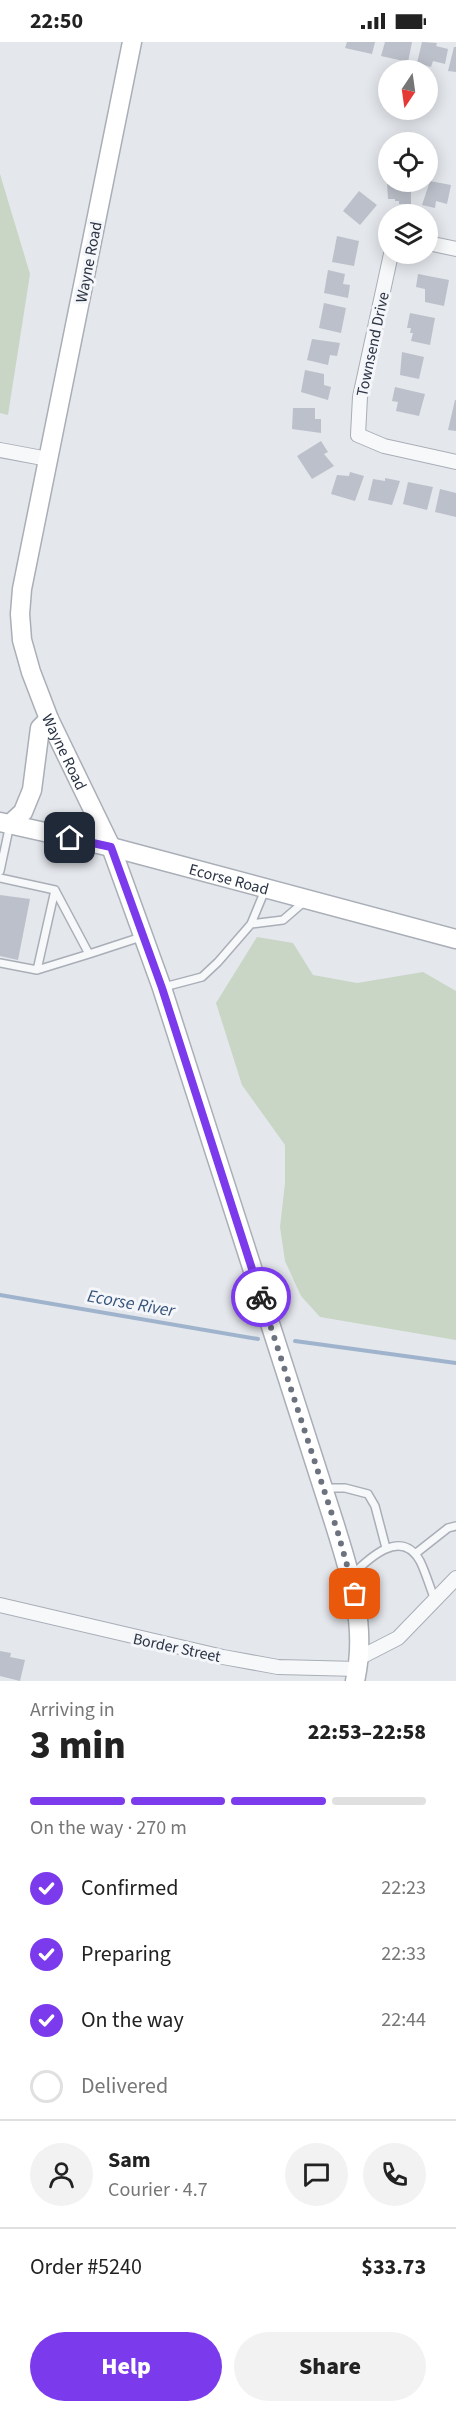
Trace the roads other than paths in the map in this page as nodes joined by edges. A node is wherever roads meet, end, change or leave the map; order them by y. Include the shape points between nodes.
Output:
1 (132, 42) edge
2 (438, 245) edge
3 (456, 249) edge
4 (389, 264) edge
5 (0, 450) edge
6 (48, 459) junction
7 (456, 462) edge
8 (49, 719) junction
9 (5, 823) edge
10 (111, 847) junction
11 (0, 872) edge
12 (0, 878) edge
13 (266, 888) junction
14 (55, 890) junction
15 (307, 899) junction
16 (251, 924) junction
17 (143, 936) junction
18 (456, 939) edge
19 (89, 954) junction
20 (0, 963) edge
21 (37, 970) junction
22 (162, 988) junction
23 (323, 1488) junction
24 (456, 1526) edge
25 (386, 1548) junction
26 (415, 1554) junction
27 (350, 1576) junction
28 (456, 1578) edge
29 (435, 1600) junction
30 (0, 1605) edge
31 (357, 1670) edge

1 - 6 main road, Wayne Road
2 - 3 street
4 - 7 street, Townsend Drive via 360,397 358,435 384,446
5 - 6 street
6 - 8 main road, Wayne Road via 20,614 26,655
8 - 9 main road via 40,728 32,790 22,812
8 - 10 main road, Wayne Road
9 - 10 main road, Ecorse Road
9 - 11 lane
10 - 13 main road, Ecorse Road
10 - 17 main road, Wayne Road
12 - 14 lane
13 - 15 main road, Ecorse Road
13 - 16 lane
14 - 19 lane
14 - 21 lane
15 - 16 lane via 283,920
15 - 18 main road, Ecorse Road
16 - 22 lane via 202,976
17 - 19 lane
17 - 22 main road, Wayne Road
19 - 21 lane
20 - 21 lane
22 - 23 main road, Wayne Road
23 - 25 lane via 368,1494
23 - 27 main road, Wayne Road
24 - 26 lane
25 - 26 lane via 397,1547
25 - 27 lane via 368,1558
26 - 29 lane
27 - 31 main road, Wayne Road via 359,1620
28 - 29 street
29 - 31 street via 398,1638
30 - 31 street, Border Street via 223,1657 278,1666

